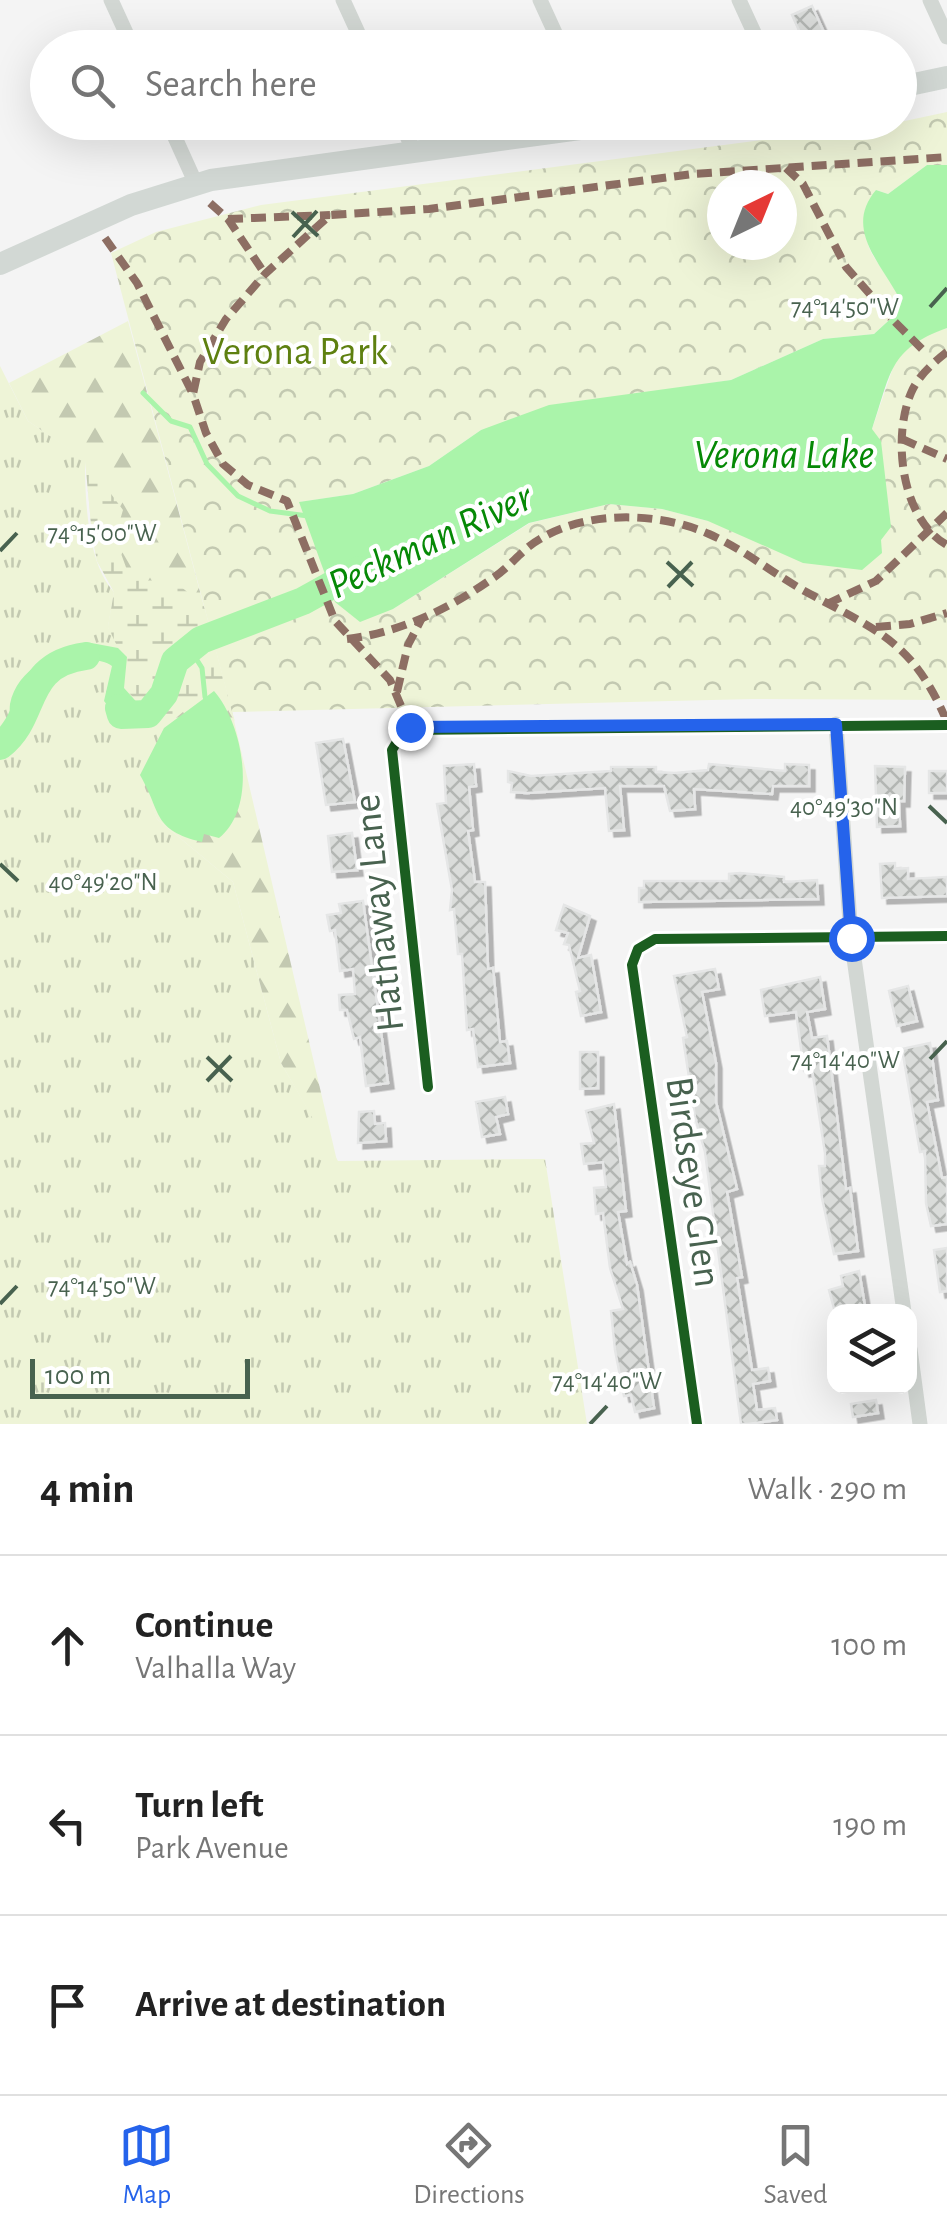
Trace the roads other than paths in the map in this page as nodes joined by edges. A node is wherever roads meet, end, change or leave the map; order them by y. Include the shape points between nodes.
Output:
1 (112, 0) edge
2 (343, 0) edge
3 (540, 0) edge
4 (739, 0) edge
5 (930, 0) edge
6 (125, 30) edge
7 (357, 30) edge
8 (554, 30) edge
9 (753, 30) edge
10 (947, 37) edge
11 (947, 77) edge
12 (917, 83) edge
13 (176, 140) edge
14 (409, 140) edge
15 (484, 140) edge
16 (414, 150) junction
17 (196, 184) junction
18 (0, 264) edge
19 (836, 724) junction
20 (947, 725) edge
21 (947, 936) edge
22 (851, 938) junction
23 (428, 1087) dead end
24 (903, 1304) edge
25 (916, 1394) edge
26 (698, 1424) edge
27 (920, 1424) edge

1 - 6 street
2 - 7 street
3 - 8 street
4 - 9 street
5 - 10 street
11 - 12 main road
13 - 17 street
14 - 16 street
15 - 16 main road
16 - 17 main road
17 - 18 main road
19 - 20 street
19 - 22 street
19 - 23 street, Hathaway Lane via 417,726 399,734 392,750
21 - 22 street
22 - 24 street
22 - 26 street, Birdseye Glen via 654,939 638,949 632,965
25 - 27 street

